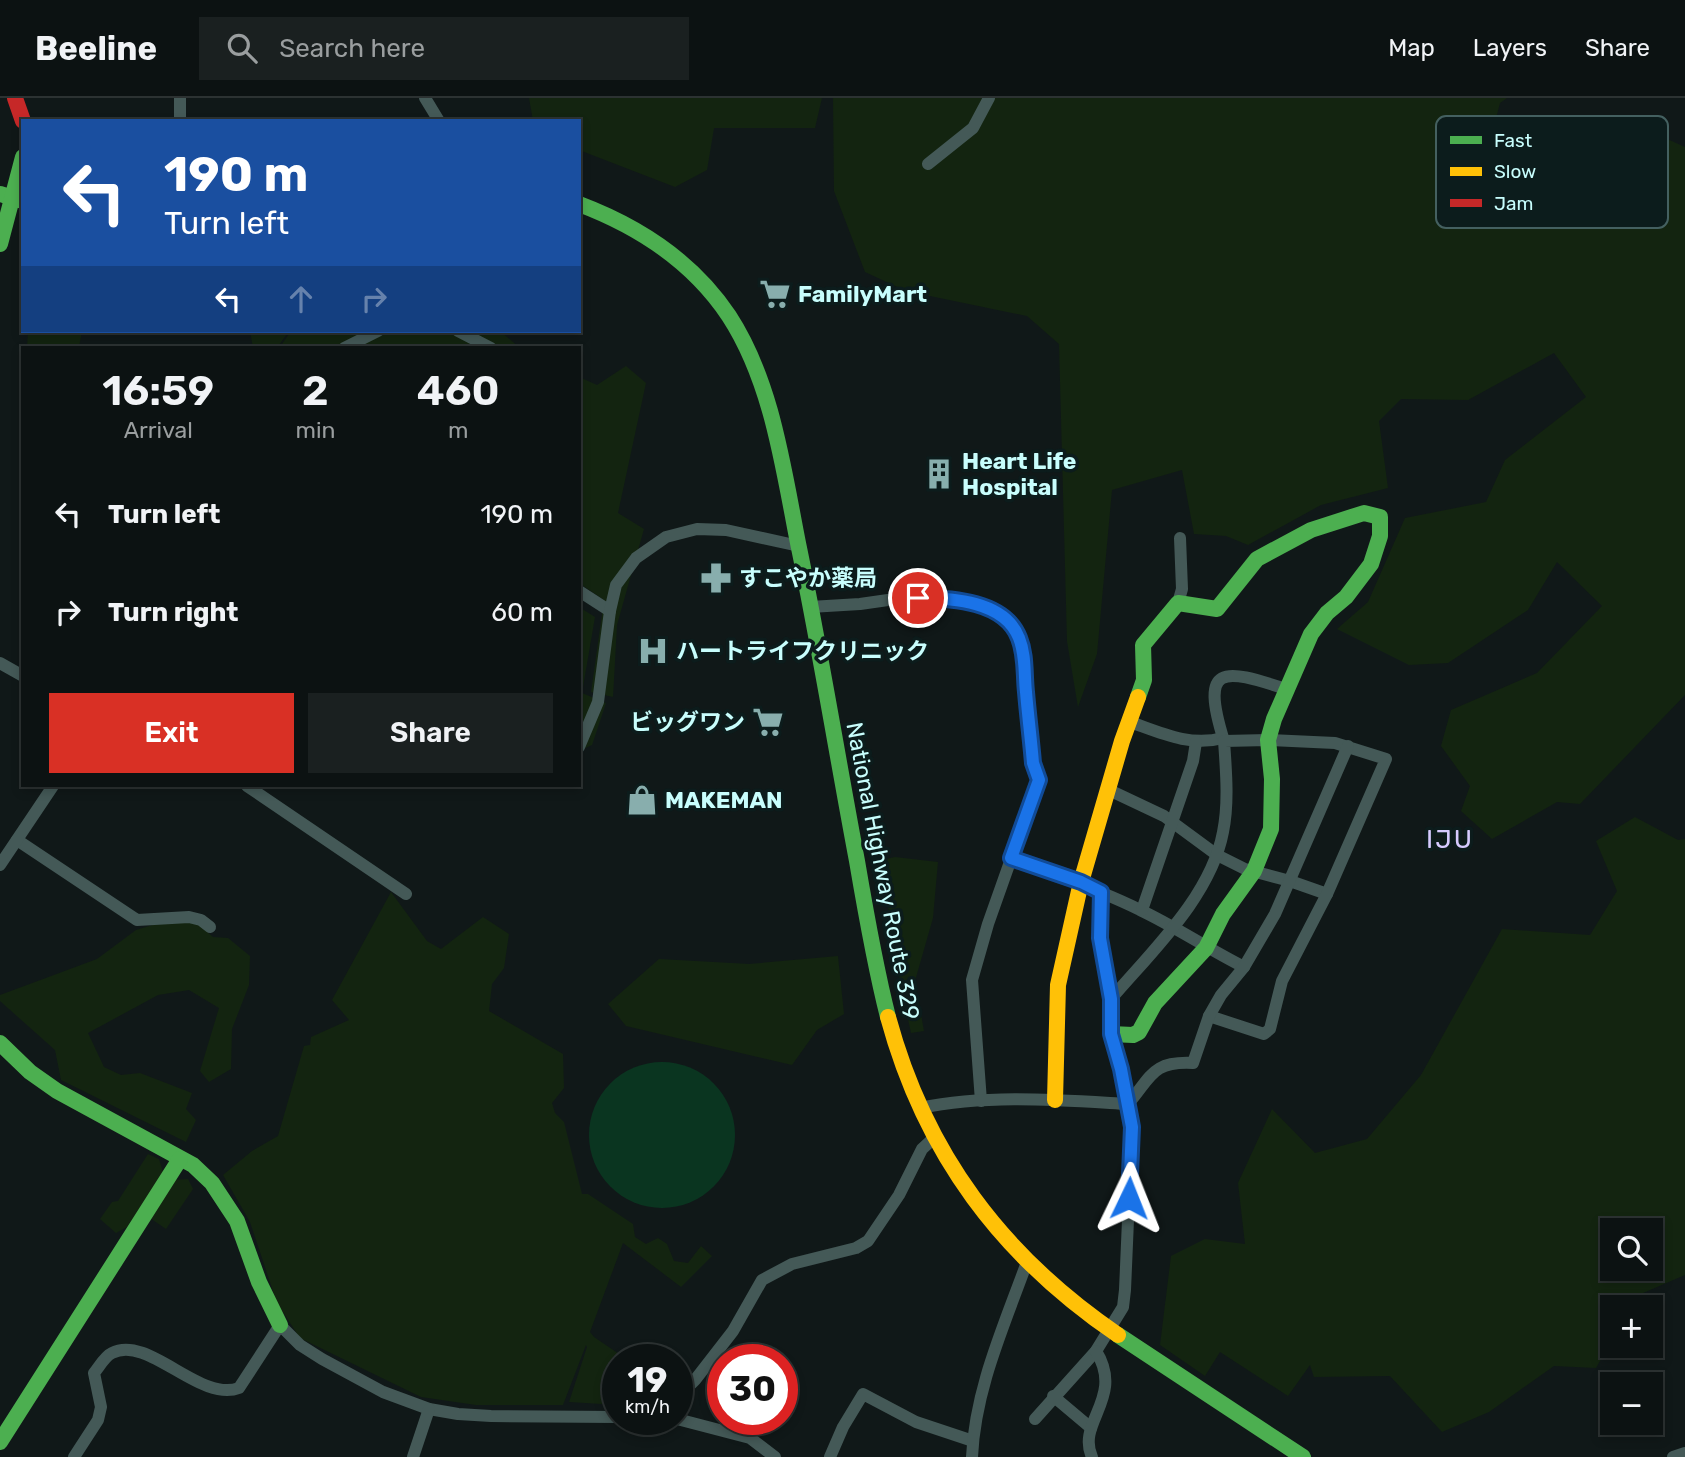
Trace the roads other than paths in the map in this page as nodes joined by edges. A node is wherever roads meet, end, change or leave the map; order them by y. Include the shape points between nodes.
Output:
1 (15, 98) edge
2 (180, 98) edge
3 (425, 98) edge
4 (989, 98) edge
5 (22, 119) edge
6 (180, 119) edge
7 (438, 119) edge
8 (21, 164) edge
9 (928, 164) dead end
10 (12, 198) edge
11 (581, 205) edge
12 (0, 244) edge
13 (374, 333) edge
14 (462, 333) edge
15 (348, 346) edge
16 (487, 346) edge
17 (1180, 538) dead end
18 (799, 546) junction
19 (581, 592) edge
20 (1178, 603) junction
21 (810, 607) junction
22 (610, 611) junction
23 (0, 663) edge
24 (21, 675) edge
25 (1286, 689) junction
26 (1130, 722) junction
27 (1224, 739) junction
28 (1268, 740) junction
29 (581, 742) edge
30 (1196, 742) junction
31 (1348, 746) junction
32 (52, 787) edge
33 (248, 787) edge
34 (1109, 790) junction
35 (1171, 821) junction
36 (17, 840) junction
37 (1217, 855) junction
38 (1011, 858) junction
39 (0, 865) edge
40 (1254, 871) junction
41 (1290, 881) junction
42 (1081, 882) junction
43 (1101, 892) junction
44 (406, 894) dead end
45 (1326, 894) junction
46 (1142, 910) junction
47 (210, 928) dead end
48 (1172, 928) junction
49 (1206, 948) junction
50 (1244, 967) junction
51 (1111, 999) junction
52 (1209, 1016) junction
53 (1111, 1034) junction
54 (0, 1043) edge
55 (1055, 1100) junction
56 (981, 1101) junction
57 (1128, 1104) junction
58 (920, 1108) junction
59 (935, 1137) junction
60 (180, 1158) junction
61 (1027, 1262) junction
62 (280, 1325) junction
63 (1110, 1330) junction
64 (1096, 1351) junction
65 (693, 1382) edge
66 (1054, 1396) junction
67 (429, 1409) junction
68 (602, 1417) edge
69 (1035, 1419) dead end
70 (693, 1423) edge
71 (1091, 1428) junction
72 (973, 1441) junction
73 (0, 1442) edge
74 (1287, 1452) edge
75 (1685, 1454) edge
76 (74, 1457) edge
77 (413, 1457) edge
78 (775, 1457) edge
79 (830, 1457) edge
80 (972, 1457) edge
81 (1092, 1457) edge
82 (1303, 1457) edge
83 (1673, 1457) edge

1 - 5 main road
2 - 6 street
3 - 7 street
4 - 9 street via 973,128
8 - 10 main road
10 - 12 main road
11 - 18 main road, National Highway Route 329 via 618,219 669,251 731,319 764,396
13 - 15 street
14 - 16 street
17 - 20 street via 1182,589
18 - 21 main road, National Highway Route 329
18 - 22 street via 726,530 697,529 666,537 636,558 624,573
19 - 22 street
20 - 25 main road via 1217,609 1257,559 1311,530 1364,513 1380,517 1380,536 1371,564 1311,634
20 - 26 main road via 1143,645 1144,680
21 - 38 street via 942,598 976,604 1002,617 1013,629 1023,654 1033,763 1039,780
21 - 58 main road, National Highway Route 329 via 890,1028
22 - 29 street via 597,702
23 - 24 street
25 - 27 street via 1243,676 1220,679 1214,694
25 - 28 main road
26 - 30 street
26 - 34 main road
27 - 28 street
27 - 30 street
27 - 37 street via 1226,811
28 - 31 street
28 - 40 main road via 1270,830
30 - 35 street
31 - 41 street
31 - 45 street via 1386,759
32 - 36 street
33 - 44 street
34 - 35 street
34 - 42 main road
35 - 37 street
35 - 46 street
36 - 39 street
36 - 47 street via 137,920 189,917
37 - 40 street
37 - 48 street via 1207,880
38 - 42 street
38 - 56 street via 972,980
40 - 41 street
40 - 49 main road via 1223,914
41 - 45 street
41 - 50 street
42 - 43 street
42 - 55 main road via 1058,985
43 - 46 street
43 - 51 street via 1100,938
45 - 52 street via 1282,981 1270,1029 1265,1034
46 - 48 street
48 - 49 street
48 - 51 street
49 - 50 street
49 - 53 main road via 1156,1003 1139,1032
50 - 52 street
51 - 53 street
52 - 57 street via 1193,1063 1163,1065
53 - 57 street
54 - 60 main road via 57,1091
55 - 56 street
55 - 57 street
56 - 58 street
57 - 63 street via 1132,1127 1125,1290 1123,1307
58 - 59 main road, National Highway Route 329
59 - 61 main road, National Highway Route 329 via 971,1193
59 - 65 street via 922,1149 869,1241 792,1264 762,1280 733,1331
60 - 62 main road via 205,1175 229,1204
60 - 73 main road
61 - 63 main road, National Highway Route 329
61 - 72 street via 979,1401
62 - 67 street via 322,1359 383,1392
62 - 76 street via 239,1388 232,1390 194,1380 137,1351 110,1353 94,1373 101,1407 98,1420
63 - 64 street
63 - 74 main road, National Highway Route 329
64 - 66 street
64 - 71 street via 1106,1387
66 - 69 street
66 - 71 street
67 - 68 street via 491,1416
67 - 77 street
70 - 78 street via 750,1438
71 - 81 street
72 - 79 street via 916,1422 863,1394
72 - 80 street
74 - 82 main road, National Highway Route 329
75 - 83 street

